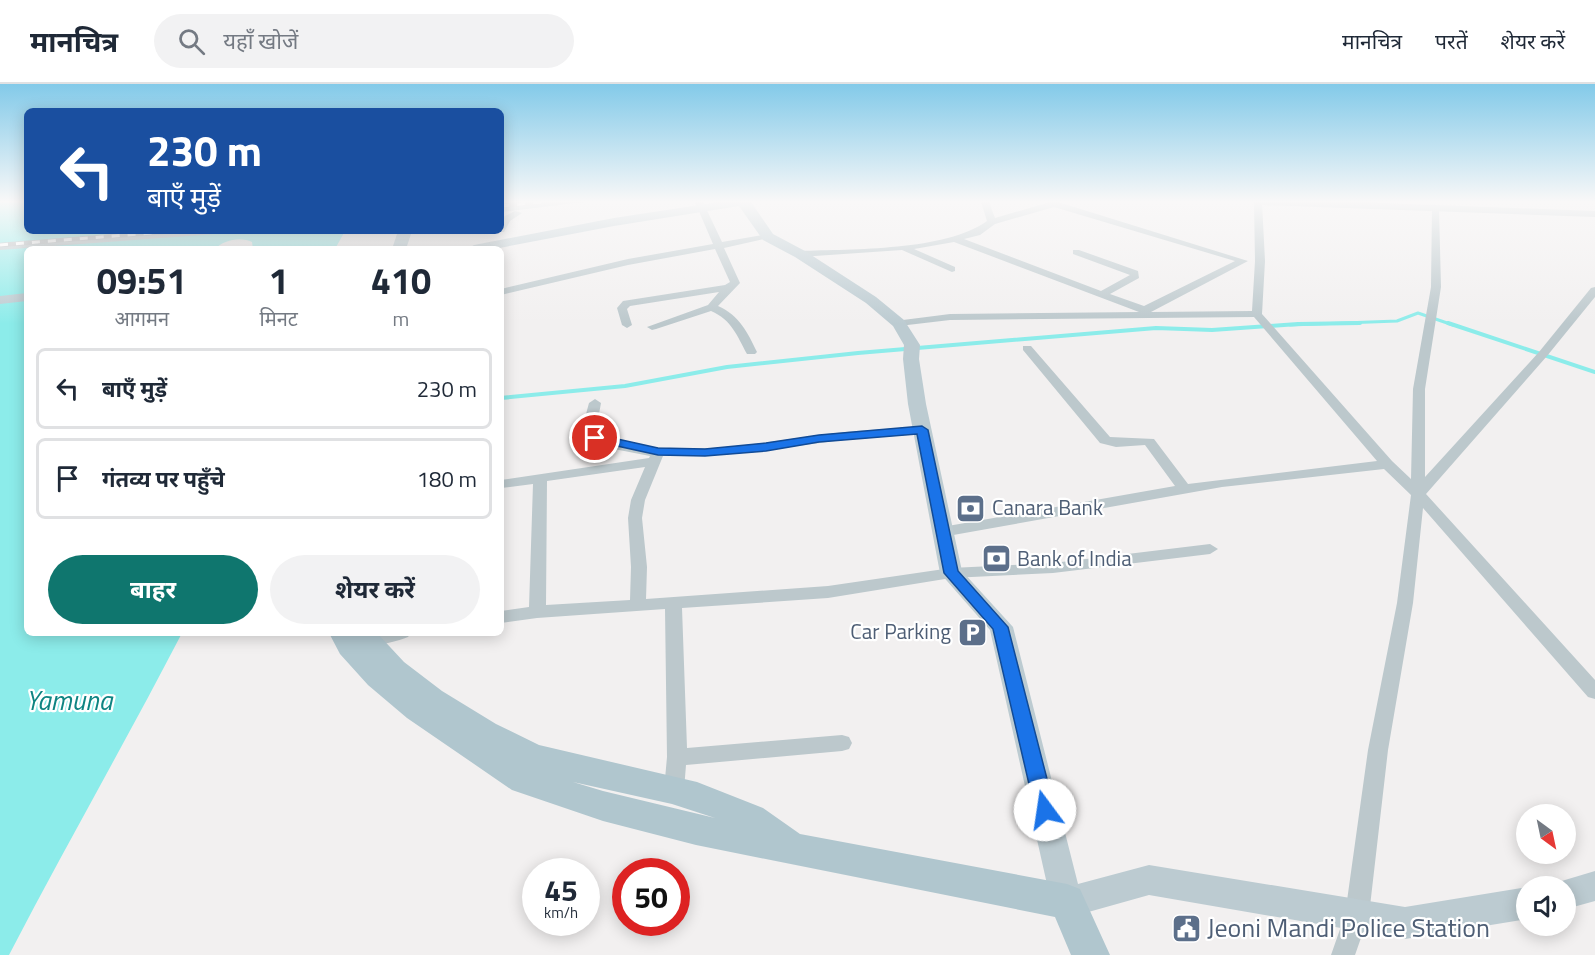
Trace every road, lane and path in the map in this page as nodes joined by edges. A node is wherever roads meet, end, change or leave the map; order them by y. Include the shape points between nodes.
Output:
1 (68, 243) edge
2 (717, 243) edge
3 (737, 243) edge
4 (779, 243) edge
5 (934, 243) edge
6 (965, 243) edge
7 (1185, 243) edge
8 (1260, 243) edge
9 (1435, 243) edge
10 (24, 246) edge
11 (25, 246) edge
12 (719, 246) junction
13 (0, 248) edge
14 (904, 248) junction
15 (1076, 252) dead end
16 (800, 254) junction
17 (1243, 261) junction
18 (1260, 261) junction
19 (952, 268) dead end
20 (728, 288) junction
21 (1595, 290) edge
22 (504, 291) edge
23 (1103, 294) junction
24 (24, 297) edge
25 (0, 300) edge
26 (712, 307) junction
27 (1149, 312) junction
28 (1257, 314) junction
29 (899, 323) junction
30 (627, 326) dead end
31 (652, 327) dead end
32 (1027, 348) dead end
33 (751, 352) dead end
34 (596, 403) dead end
35 (922, 430) junction
36 (657, 456) junction
37 (1387, 464) junction
38 (540, 479) junction
39 (504, 484) edge
40 (1184, 489) junction
41 (1418, 494) junction
42 (942, 532) junction
43 (1210, 549) dead end
44 (951, 573) junction
45 (673, 603) junction
46 (638, 605) junction
47 (537, 612) junction
48 (504, 617) edge
49 (356, 636) edge
50 (358, 636) edge
51 (1595, 692) edge
52 (842, 743) dead end
53 (677, 758) junction
54 (674, 790) junction
55 (796, 850) junction
56 (1595, 886) edge
57 (1576, 891) edge
58 (1067, 902) junction
59 (1516, 905) edge
60 (1357, 915) junction
61 (1091, 955) edge
62 (1343, 955) edge

1 - 11 street
2 - 12 street
3 - 12 street
4 - 16 main road
5 - 14 street
6 - 23 street
7 - 17 street
8 - 18 street
9 - 41 street via 1436,287 1419,389
10 - 13 street
12 - 20 street via 735,283
12 - 22 street via 628,262
14 - 16 street
14 - 19 street
15 - 23 street via 1135,273
16 - 29 main road
17 - 18 street
17 - 27 street
18 - 28 street
20 - 26 street
20 - 30 street via 627,303 622,308
21 - 41 street
23 - 27 street
24 - 25 main road
26 - 31 street
26 - 33 street via 738,325
27 - 28 street
27 - 29 street via 950,317
28 - 37 street
29 - 35 main road via 912,352
32 - 40 street via 1100,435 1111,443 1149,442
34 - 36 street via 590,425 595,438
35 - 36 street
35 - 42 main road
36 - 38 street
36 - 46 street via 638,500 635,518
37 - 40 street
37 - 41 street
38 - 39 street
38 - 47 street
40 - 42 street
41 - 51 street
41 - 60 street
42 - 44 main road
43 - 44 street via 1053,568
44 - 45 street via 828,592
44 - 58 main road via 1001,627
45 - 46 street
45 - 53 street
46 - 47 street
47 - 48 street
49 - 55 main road via 350,647 378,677 524,780 696,830
50 - 54 main road via 414,687 495,739 541,759
52 - 53 street
53 - 54 street
54 - 55 main road via 744,815
55 - 58 main road
56 - 57 main road
58 - 60 main road via 1149,880
58 - 61 main road
59 - 60 main road via 1405,923
60 - 62 street

